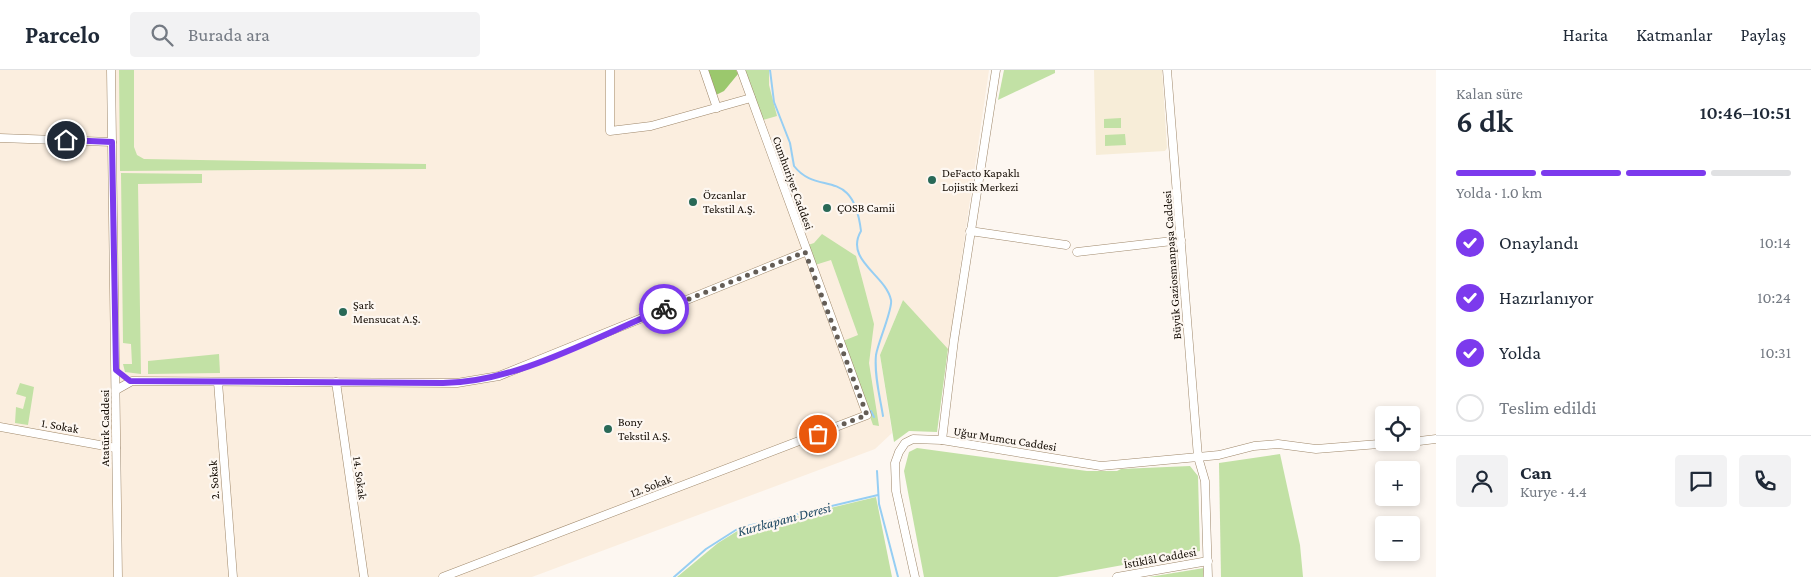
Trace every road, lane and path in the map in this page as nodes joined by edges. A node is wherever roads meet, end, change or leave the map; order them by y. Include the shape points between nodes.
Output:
1 (111, 70) edge
2 (610, 70) edge
3 (704, 70) edge
4 (741, 70) edge
5 (996, 70) edge
6 (1167, 70) edge
7 (751, 98) junction
8 (717, 108) junction
9 (0, 138) edge
10 (112, 142) junction
11 (970, 231) junction
12 (1182, 240) junction
13 (1066, 245) dead end
14 (805, 252) junction
15 (1077, 252) dead end
16 (116, 370) junction
17 (130, 381) junction
18 (218, 382) junction
19 (336, 382) junction
20 (116, 390) junction
21 (867, 415) joint
22 (0, 427) edge
23 (1436, 439) edge
24 (942, 440) junction
25 (1420, 441) edge
26 (1375, 444) edge
27 (116, 448) junction
28 (1198, 458) junction
29 (1208, 561) junction
30 (118, 577) edge
31 (234, 577) edge
32 (364, 577) edge
33 (443, 577) edge
34 (915, 577) edge
35 (1117, 577) edge
36 (1208, 577) edge

1 - 10 street, Atatürk Caddesi
2 - 8 street via 610,130 651,126
3 - 8 street
4 - 7 street, Cumhuriyet Caddesi
5 - 11 street, Uğur Mumcu Caddesi
6 - 12 street, Büyük Gaziosmanpaşa Caddesi
7 - 8 street
7 - 14 street, Cumhuriyet Caddesi
9 - 10 street
10 - 16 street, Atatürk Caddesi
11 - 13 street
11 - 24 street, Uğur Mumcu Caddesi
12 - 15 street
12 - 28 street, Büyük Gaziosmanpaşa Caddesi
14 - 19 street via 505,375 456,383
14 - 21 street, Cumhuriyet Caddesi
16 - 17 street
16 - 20 street, Atatürk Caddesi
17 - 18 street
17 - 20 street
18 - 19 street
18 - 31 street, 2. Sokak
19 - 32 street, 14. Sokak
20 - 27 street, Atatürk Caddesi
21 - 33 street, 12. Sokak
22 - 27 street, 1. Sokak
23 - 25 street
24 - 28 street, Uğur Mumcu Caddesi via 1101,466
24 - 34 street via 913,438 905,443 895,463 896,491
26 - 28 street, Uğur Mumcu Caddesi via 1316,449 1278,444
27 - 30 street, Atatürk Caddesi
28 - 29 street via 1206,481
29 - 35 street, İstiklâl Caddesi
29 - 36 street

